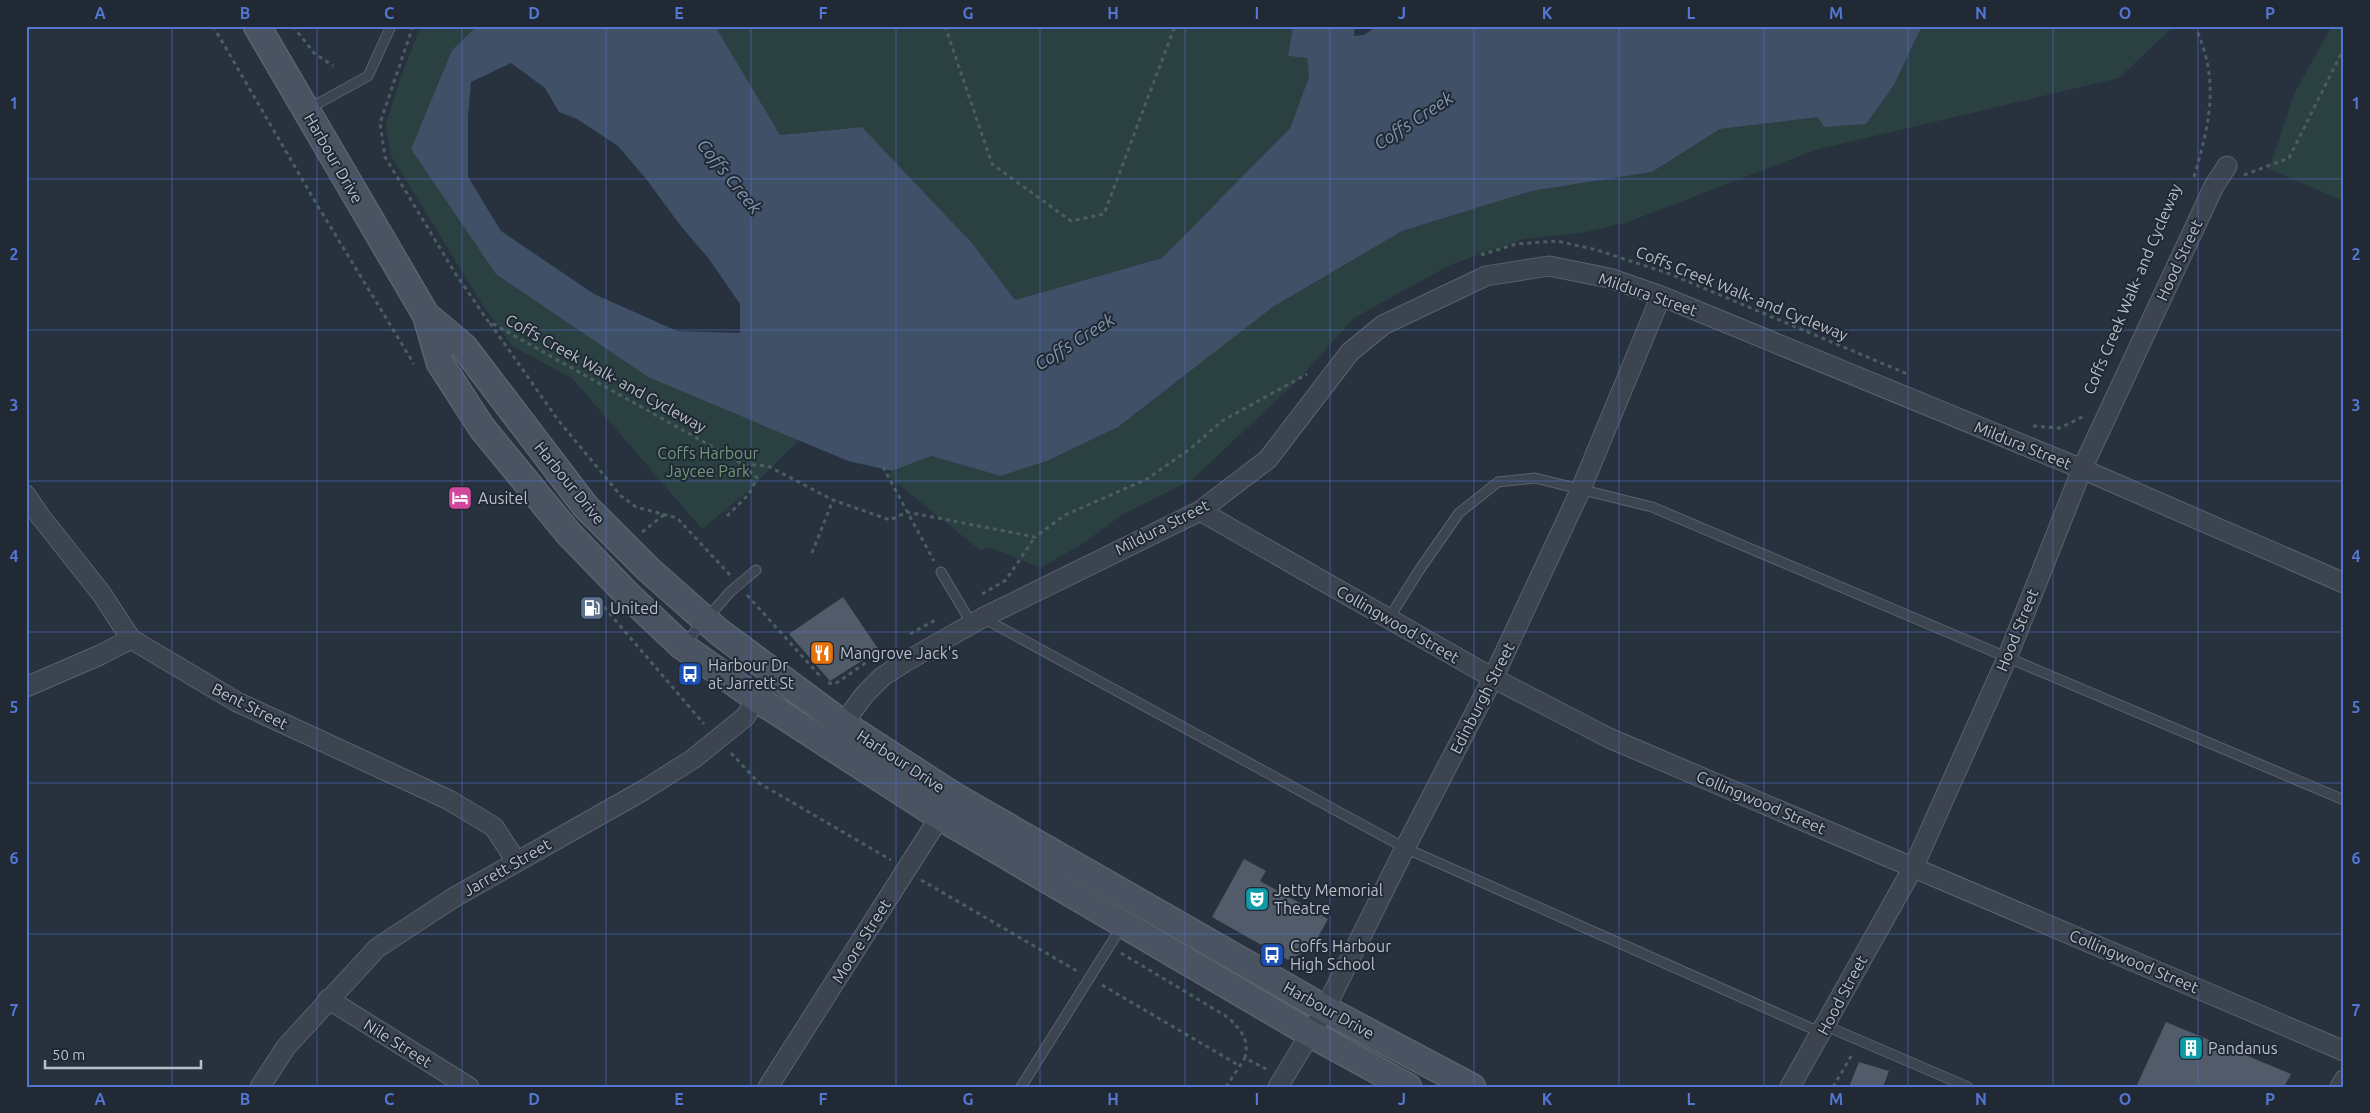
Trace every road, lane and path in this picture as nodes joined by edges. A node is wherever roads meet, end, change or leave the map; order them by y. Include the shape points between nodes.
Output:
1 (257, 26) edge
2 (292, 26) edge
3 (391, 26) edge
4 (413, 26) edge
5 (945, 26) edge
6 (1175, 26) edge
7 (2195, 26) edge
8 (2344, 48) edge
9 (333, 66) dead end
10 (306, 110) junction
11 (2227, 166) dead end
12 (2194, 177) junction
13 (2190, 186) dead end
14 (2214, 186) junction
15 (1477, 256) dead end
16 (1661, 296) junction
17 (426, 315) junction
18 (488, 321) junction
19 (1313, 367) dead end
20 (1915, 377) dead end
21 (2087, 414) dead end
22 (2024, 423) dead end
23 (742, 464) junction
24 (883, 467) dead end
25 (2082, 469) junction
26 (1581, 489) junction
27 (26, 495) edge
28 (833, 500) junction
29 (1200, 511) junction
30 (907, 512) junction
31 (727, 516) dead end
32 (1035, 537) junction
33 (812, 553) dead end
34 (756, 570) dead end
35 (941, 572) joint
36 (2344, 584) edge
37 (738, 585) junction
38 (961, 606) junction
39 (1390, 618) junction
40 (705, 620) junction
41 (977, 621) junction
42 (131, 639) junction
43 (902, 639) dead end
44 (682, 646) junction
45 (872, 658) dead end
46 (2006, 658) junction
47 (774, 672) junction
48 (1493, 678) junction
49 (26, 687) edge
50 (756, 698) junction
51 (843, 724) junction
52 (2344, 800) edge
53 (947, 806) junction
54 (1405, 848) junction
55 (516, 861) junction
56 (1914, 866) junction
57 (1124, 923) junction
58 (1109, 946) junction
59 (328, 999) junction
60 (1325, 1009) junction
61 (1824, 1029) junction
62 (1311, 1034) junction
63 (1861, 1040) junction
64 (2344, 1051) edge
65 (1245, 1058) junction
66 (2344, 1080) edge
67 (1280, 1083) edge
68 (1794, 1085) edge
69 (260, 1087) edge
70 (469, 1087) edge
71 (768, 1087) edge
72 (1021, 1087) edge
73 (1226, 1087) edge
74 (1408, 1087) edge
75 (1472, 1087) edge
76 (1833, 1087) edge
77 (1968, 1087) edge
78 (2340, 1087) edge

1 - 10 street, Harbour Drive
2 - 9 path via 314,53
3 - 10 lane via 368,76
4 - 18 path, Coffs Creek Walk- and Cycleway via 380,123 386,157 455,273
5 - 6 path via 992,164 1071,221 1104,214
7 - 12 path via 2204,46 2212,94 2208,132
8 - 14 path via 2289,158
10 - 17 street, Harbour Drive
11 - 14 street, Hood Street
12 - 13 path, Coffs Creek Walk- and Cycleway
12 - 14 path, Coffs Creek Walk- and Cycleway
14 - 25 street, Hood Street
15 - 20 path, Coffs Creek Walk- and Cycleway via 1516,244 1557,241 1597,250 1670,274
16 - 25 street, Mildura Street
16 - 26 street, Edinburgh Street
16 - 29 street, Mildura Street via 1610,278 1549,266 1486,276 1383,325 1350,352 1268,459
17 - 40 street, Harbour Drive via 464,347 585,506
17 - 44 street, Harbour Drive via 440,363 482,428 569,534
18 - 23 path, Coffs Creek Walk- and Cycleway
18 - 37 path via 558,420 621,496 636,507 678,518
19 - 32 path via 1307,374 1222,421 1190,449 1147,478 1065,515
21 - 22 path, Coffs Creek Walk- and Cycleway via 2060,428
23 - 28 path, Coffs Creek Walk- and Cycleway via 768,466
23 - 31 path via 757,478 749,494
24 - 30 path
25 - 36 street, Mildura Street
25 - 46 street, Hood Street
26 - 39 lane via 1535,478 1498,482 1459,513
26 - 46 lane via 1652,507
26 - 48 street, Edinburgh Street
27 - 42 street, Bent Street
28 - 30 path, Coffs Creek Walk- and Cycleway via 890,520
28 - 33 path
29 - 39 street, Collingwood Street
29 - 41 street, Mildura Street
30 - 32 path, Coffs Creek Walk- and Cycleway
30 - 35 path
32 - 38 path via 1006,580
34 - 37 lane
35 - 38 lane
37 - 40 lane
37 - 45 path via 826,683 835,684
38 - 41 lane
38 - 43 path
39 - 48 street, Collingwood Street
40 - 44 lane
40 - 47 street, Harbour Drive
41 - 51 street, Mildura Street via 882,676
41 - 54 lane
42 - 49 street
42 - 55 street, Bent Street via 237,702 449,800 494,827
44 - 50 street, Harbour Drive
46 - 52 lane
46 - 56 street, Hood Street
47 - 50 street, Jarrett Street
47 - 51 street, Harbour Drive
48 - 54 street, Edinburgh Street
48 - 56 street, Collingwood Street via 1609,738
50 - 53 street, Harbour Drive
50 - 55 street, Jarrett Street via 745,717 694,759
51 - 53 street, Harbour Drive
53 - 57 street, Harbour Drive
53 - 60 street, Harbour Drive
53 - 71 street, Moore Street
54 - 60 street, Edinburgh Street
54 - 61 lane
55 - 59 street, Jarrett Street via 452,898 377,948
56 - 61 street, Hood Street
56 - 64 street, Collingwood Street
57 - 58 lane
57 - 62 street, Harbour Drive
58 - 65 path via 1229,1018 1242,1032 1248,1045
58 - 72 lane
59 - 69 street, Jarrett Street via 286,1047
59 - 70 street, Nile Street
60 - 62 street, Edinburgh Street
60 - 75 street, Harbour Drive
61 - 63 lane
61 - 68 street, Hood Street
62 - 67 street, Edinburgh Street
62 - 74 street, Harbour Drive
63 - 76 path
63 - 77 lane
65 - 67 path
65 - 73 path
66 - 78 street

